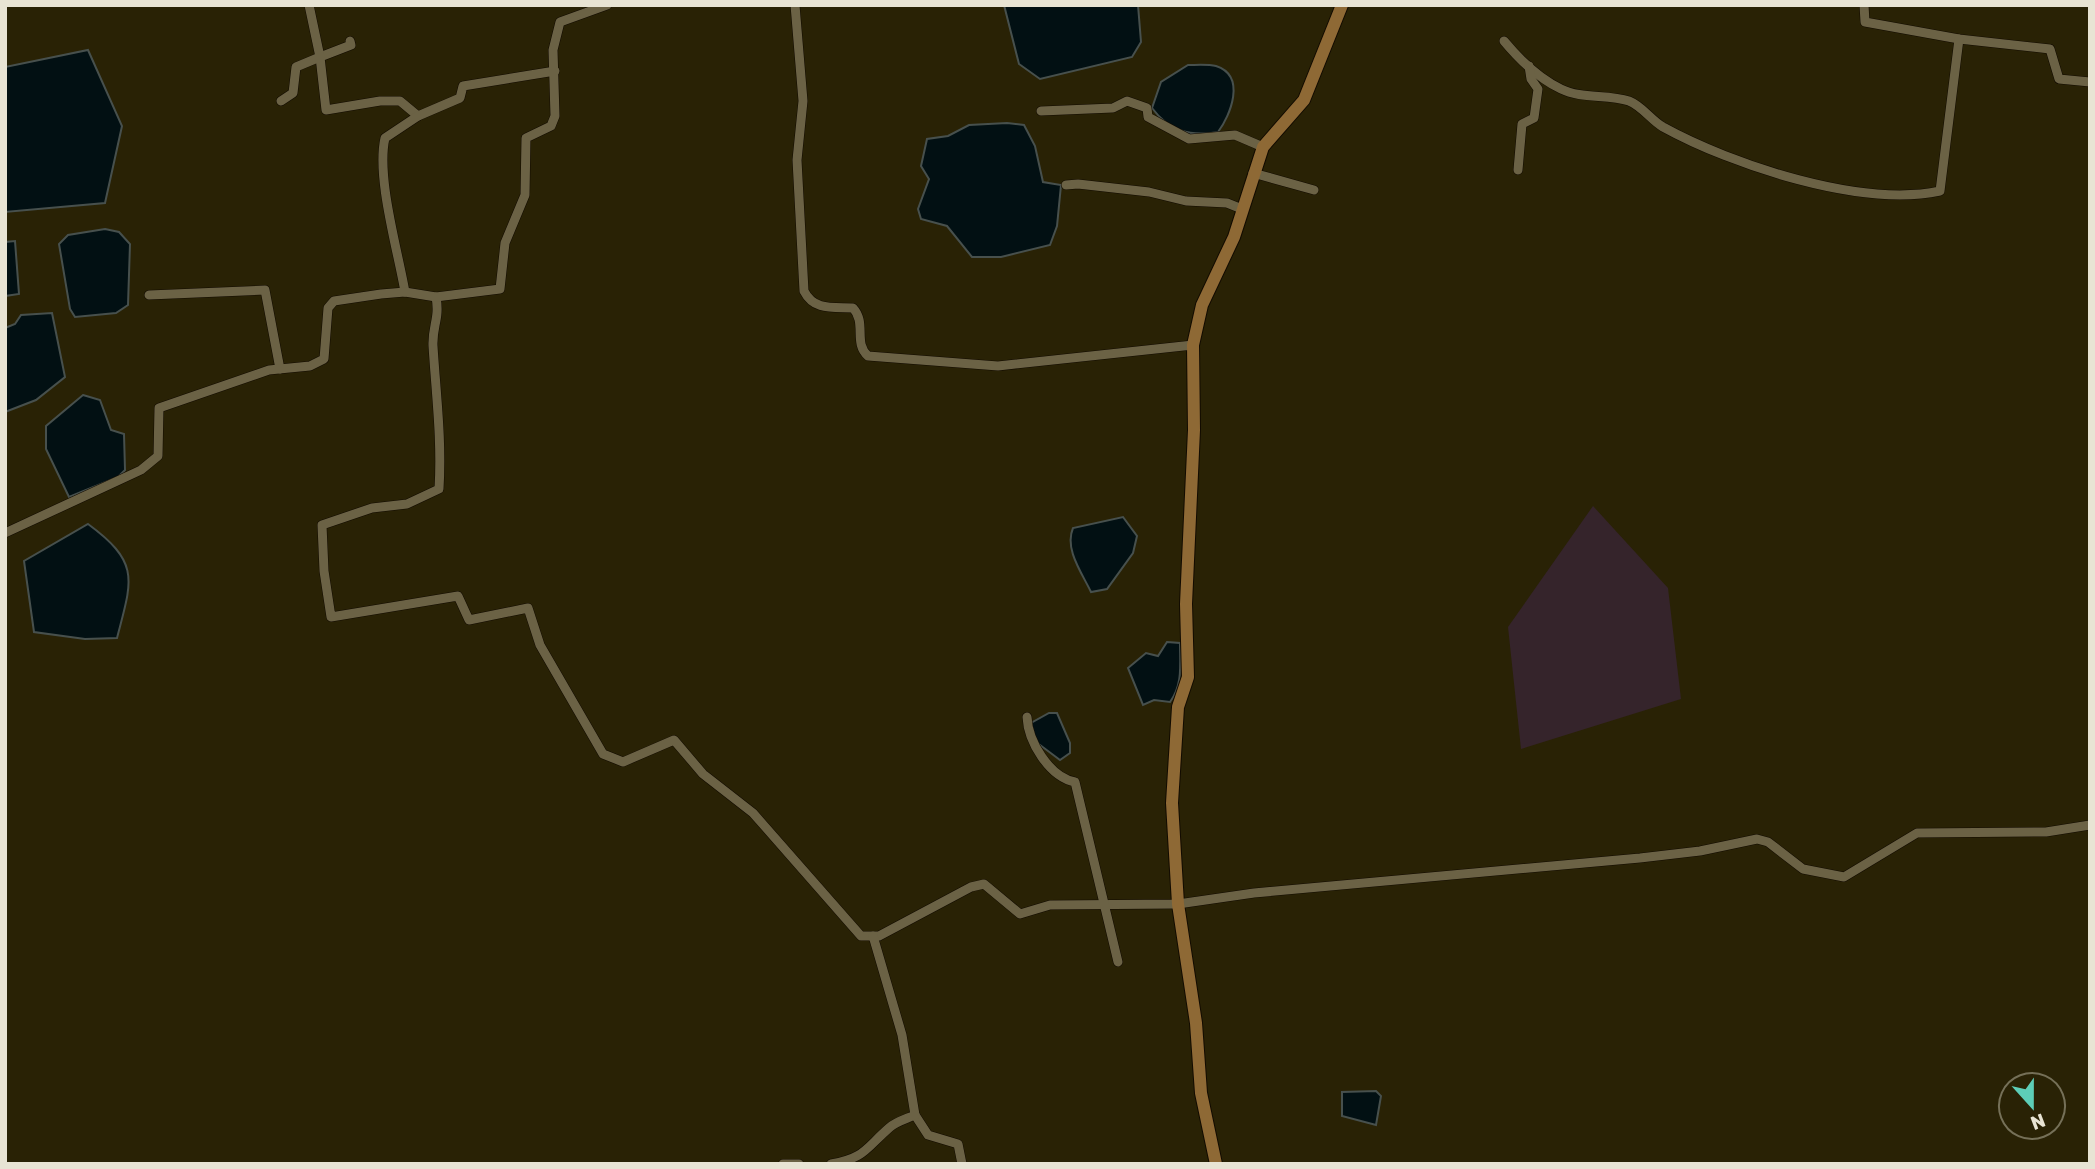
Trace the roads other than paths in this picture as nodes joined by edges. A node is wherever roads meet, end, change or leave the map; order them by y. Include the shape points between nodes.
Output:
1 (309, 5) edge
2 (607, 5) edge
3 (795, 5) edge
4 (1342, 5) edge
5 (1864, 5) edge
6 (1959, 39) junction
7 (350, 41) dead end
8 (1504, 41) dead end
9 (320, 57) junction
10 (1529, 66) junction
11 (555, 71) junction
12 (2090, 82) edge
13 (281, 101) dead end
14 (1041, 111) dead end
15 (418, 116) junction
16 (1263, 147) junction
17 (1518, 170) dead end
18 (1253, 173) junction
19 (1066, 185) dead end
20 (1314, 190) dead end
21 (1242, 209) junction
22 (405, 292) junction
23 (149, 295) dead end
24 (436, 297) junction
25 (1193, 345) junction
26 (280, 369) junction
27 (5, 533) edge
28 (1027, 717) dead end
29 (2090, 825) edge
30 (1178, 904) junction
31 (1105, 906) junction
32 (873, 936) junction
33 (1118, 962) dead end
34 (915, 1115) junction
35 (783, 1164) edge
36 (799, 1164) edge
37 (831, 1164) edge
38 (962, 1164) edge
39 (1216, 1164) edge

1 - 9 street
2 - 11 street via 560,22 553,50
3 - 25 street via 803,101 797,160 804,291 817,306 857,312 862,352 998,366
4 - 16 main road via 1304,100
5 - 6 street via 1865,22
6 - 10 street via 1940,191 1924,194 1869,194 1821,187 1660,126 1630,102 1562,89
6 - 12 street via 2050,49 2059,79
7 - 9 street via 351,45
8 - 10 street
9 - 13 street via 296,67 293,93
9 - 15 street via 326,110 400,101
10 - 17 street via 1538,89 1534,118 1522,124
11 - 15 street via 474,82 463,86 460,98
11 - 24 street via 551,126 526,138 525,195 505,243 500,289
14 - 16 street via 1113,108 1127,102 1147,108 1148,117 1189,139 1235,135
15 - 22 street via 385,138 382,151 389,216
16 - 18 main road
18 - 20 street
18 - 21 main road
19 - 21 street via 1149,192
21 - 25 main road via 1202,305
22 - 24 street
22 - 26 street via 334,301 328,308 324,359 310,366
23 - 26 street via 265,290
24 - 32 street via 439,315 432,343 441,419 439,489 407,504 372,508 322,525 331,617 458,596 468,620 528,608 540,645 603,754 623,762 674,740 703,774 753,813 861,936
25 - 30 main road via 1188,677 1178,707 1172,803
26 - 27 street via 159,408 158,456 141,470
28 - 31 street via 1028,732 1039,755 1066,780 1075,782
29 - 30 street via 2046,832 1917,833 1843,877 1803,869 1757,839 1640,858 1267,891
30 - 31 street
30 - 39 main road via 1201,1093
31 - 32 street via 1050,905 1020,914 984,884
31 - 33 street
32 - 34 street via 902,1035
34 - 37 street via 890,1126 869,1150
34 - 38 street via 928,1135 958,1144
35 - 36 street

